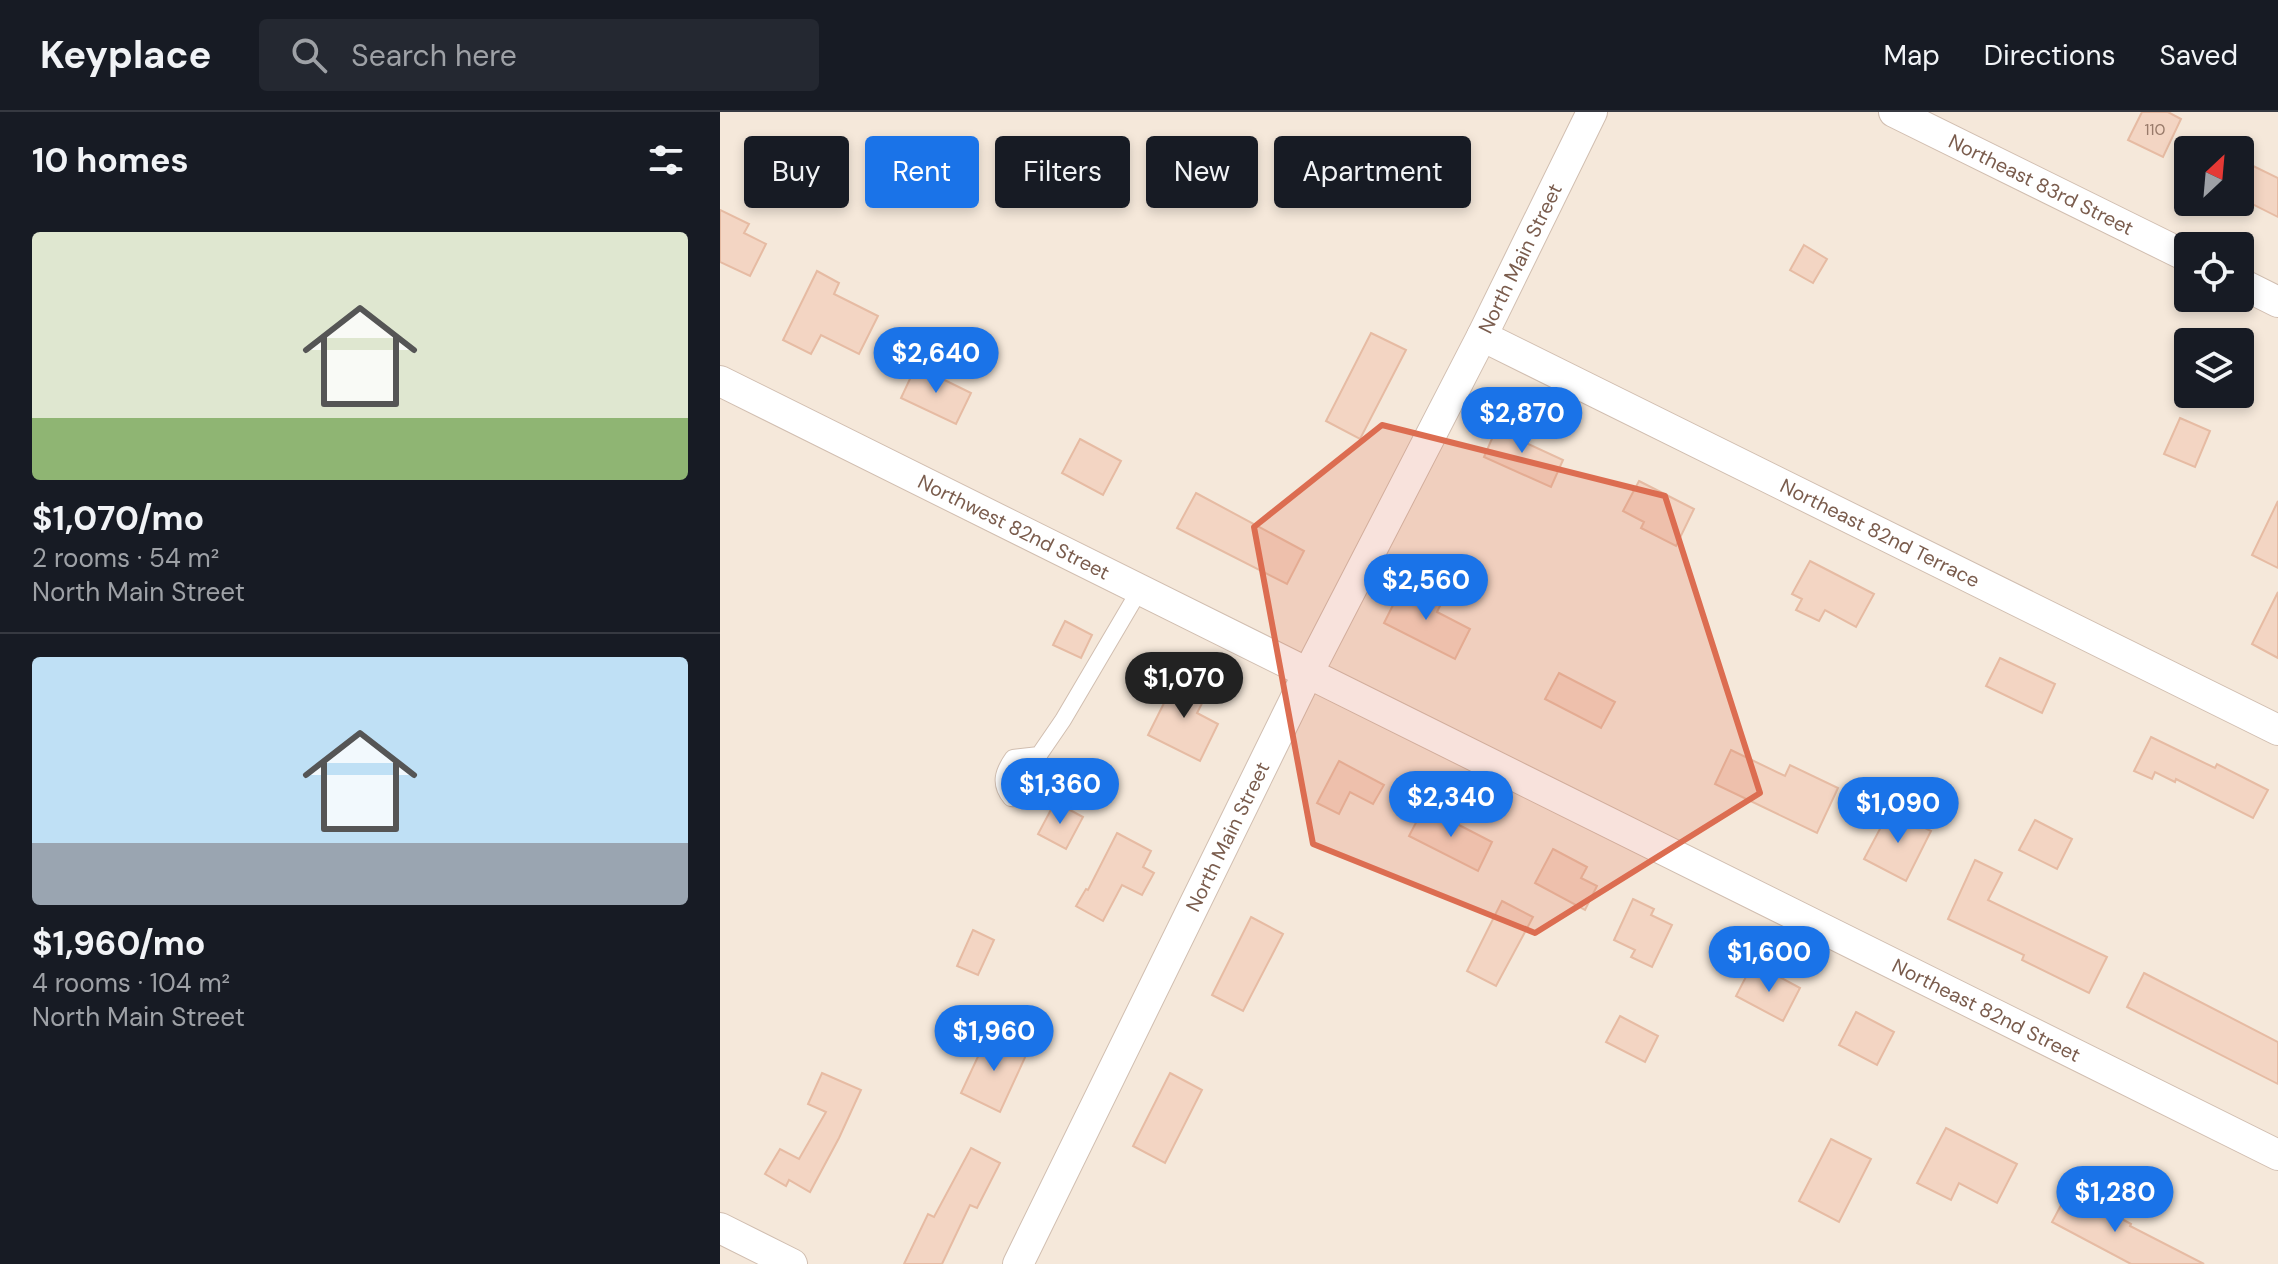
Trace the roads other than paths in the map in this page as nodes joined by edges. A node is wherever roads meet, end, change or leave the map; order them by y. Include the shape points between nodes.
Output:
1 (1592, 112) edge
2 (1894, 112) edge
3 (2174, 250) edge
4 (2254, 290) edge
5 (2278, 302) edge
6 (1482, 336) junction
7 (720, 381) edge
8 (1139, 591) junction
9 (1307, 675) junction
10 (2278, 730) edge
11 (1039, 755) dead end
12 (2278, 1155) edge
13 (720, 1228) edge
14 (792, 1264) edge
15 (1018, 1264) edge

1 - 6 street, North Main Street
2 - 3 street, Northeast 83rd Street
4 - 5 street
6 - 9 street, North Main Street
6 - 10 street, Northeast 82nd Terrace
7 - 8 street, Northwest 82nd Street
8 - 9 street, Northwest 82nd Street
8 - 11 lane
9 - 12 street, Northeast 82nd Street
9 - 15 street, North Main Street
13 - 14 street

